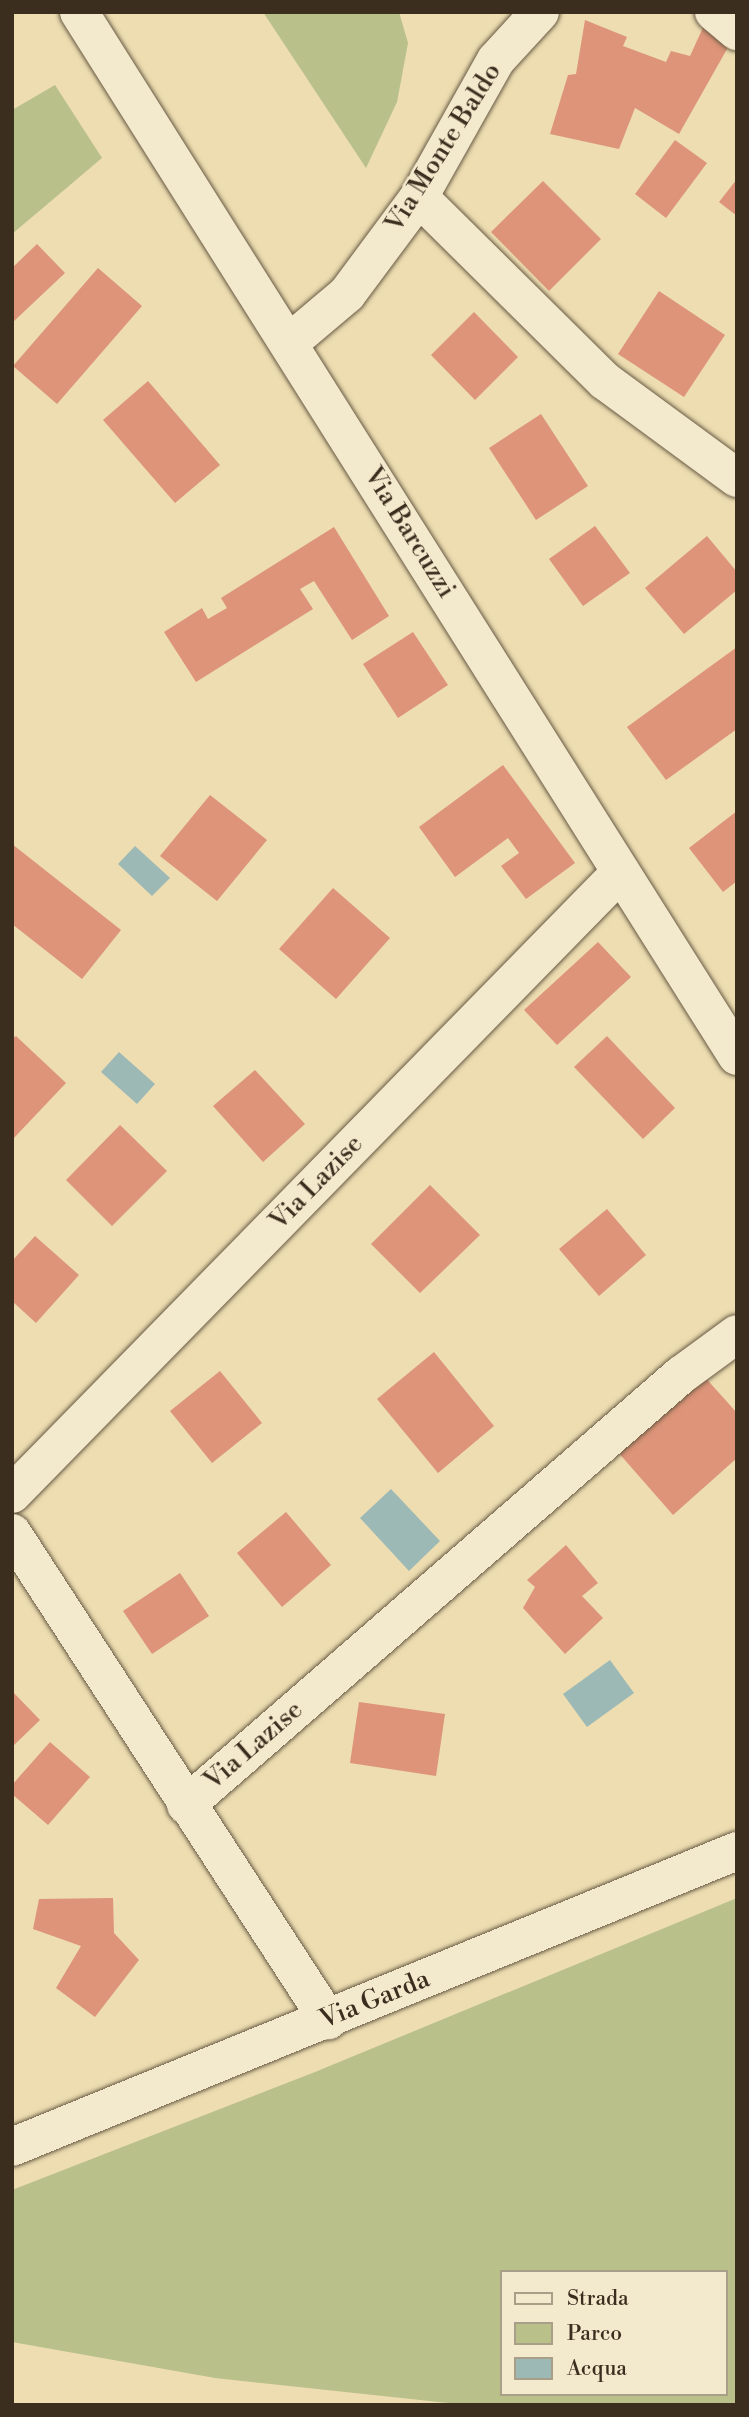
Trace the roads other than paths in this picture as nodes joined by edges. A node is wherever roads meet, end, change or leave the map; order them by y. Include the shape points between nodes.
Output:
1 (79, 12) edge
2 (540, 12) edge
3 (713, 12) edge
4 (737, 31) edge
5 (419, 197) junction
6 (289, 343) junction
7 (737, 478) edge
8 (621, 872) junction
9 (737, 1056) edge
10 (737, 1334) edge
11 (12, 1494) edge
12 (12, 1533) edge
13 (187, 1805) junction
14 (737, 1851) edge
15 (328, 2020) junction
16 (12, 2147) edge

1 - 6 street, Via Barcuzzi
2 - 5 street, Via Monte Baldo via 496,60
3 - 4 street
5 - 6 street, Via Monte Baldo via 347,294
5 - 7 street via 605,380
6 - 8 street, Via Barcuzzi
8 - 9 street, Via Barcuzzi
8 - 11 street, Via Lazise
10 - 13 street, Via Lazise via 681,1375
12 - 13 street, Via Lazise
13 - 15 street, Via Lazise
14 - 15 street, Via Garda
15 - 16 street, Via Garda

